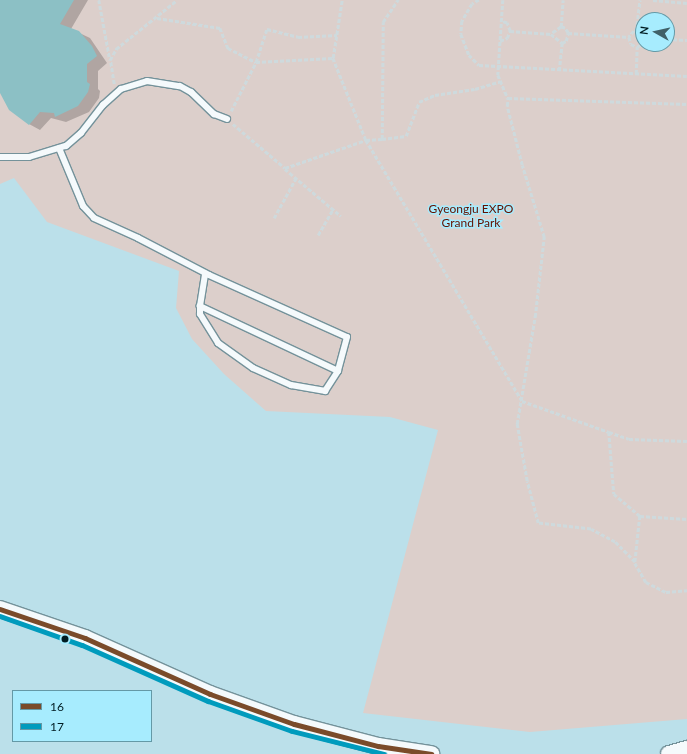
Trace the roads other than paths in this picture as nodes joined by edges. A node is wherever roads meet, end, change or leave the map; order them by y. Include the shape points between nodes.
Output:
1 (227, 119) road end
2 (59, 148) junction
3 (0, 157) edge
4 (205, 273) junction
5 (200, 306) junction
6 (338, 371) junction
7 (0, 609) edge
8 (687, 750) edge
9 (431, 754) edge
10 (670, 754) edge

1 - 2 lane via 214,114 191,92 169,83 141,82 121,89 103,105 81,133
2 - 3 lane via 29,157
2 - 4 lane via 83,206 94,218
4 - 5 lane
4 - 6 lane via 347,337
5 - 6 lane
5 - 6 lane via 200,314 218,343 259,371 291,385 325,391
7 - 9 street via 85,638 210,694 294,724 378,746
8 - 10 street

